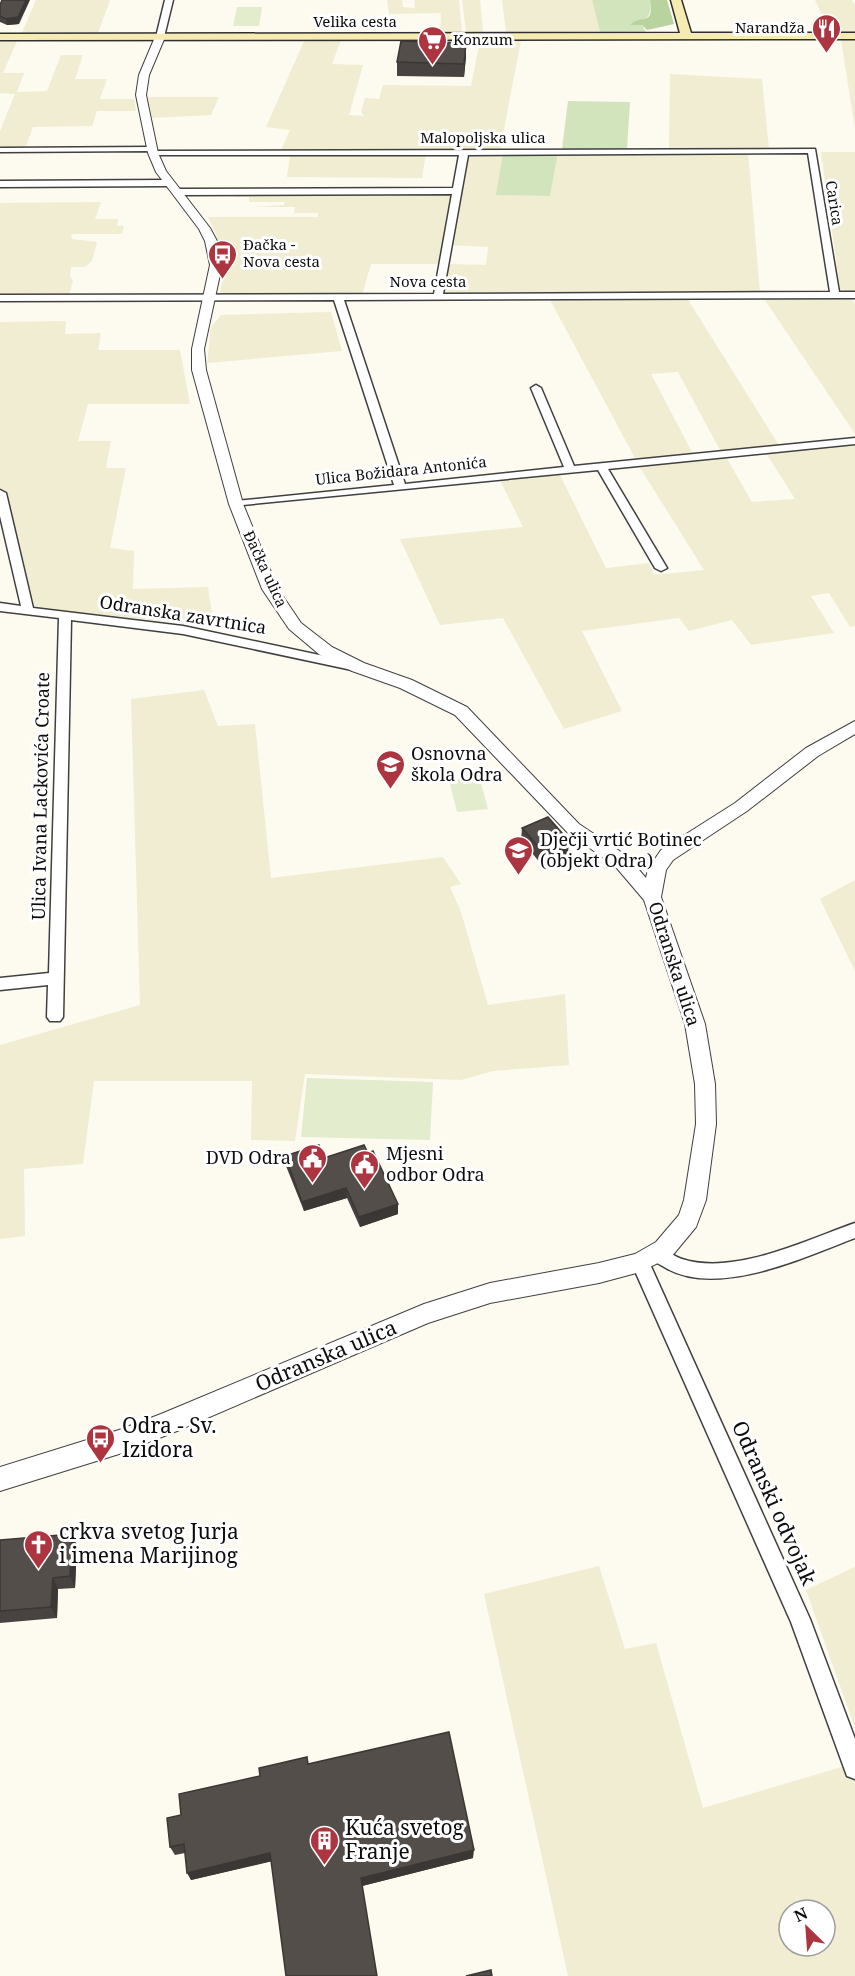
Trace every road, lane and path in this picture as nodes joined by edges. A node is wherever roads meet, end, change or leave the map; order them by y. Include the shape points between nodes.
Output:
1 (169, 0) edge
2 (676, 0) edge
3 (686, 35) junction
4 (855, 36) edge
5 (0, 37) edge
6 (160, 37) junction
7 (0, 150) edge
8 (153, 151) junction
9 (464, 151) junction
10 (812, 151) joint
11 (0, 184) edge
12 (173, 187) junction
13 (457, 191) junction
14 (835, 295) junction
15 (855, 295) edge
16 (338, 296) junction
17 (0, 297) edge
18 (209, 297) junction
19 (438, 297) junction
20 (536, 388) dead end
21 (855, 441) edge
22 (601, 467) junction
23 (570, 469) junction
24 (400, 486) junction
25 (0, 493) edge
26 (236, 504) junction
27 (661, 568) dead end
28 (0, 607) edge
29 (28, 610) junction
30 (65, 615) junction
31 (300, 630) junction
32 (281, 650) junction
33 (358, 667) junction
34 (855, 727) edge
35 (667, 855) junction
36 (621, 861) junction
37 (652, 897) junction
38 (56, 978) junction
39 (0, 984) edge
40 (56, 1017) dead end
41 (855, 1230) edge
42 (648, 1258) junction
43 (0, 1479) edge
44 (855, 1768) edge

1 - 6 street
2 - 3 main road
3 - 4 main road, Velika cesta
3 - 6 main road, Velika cesta
5 - 6 main road, Velika cesta
6 - 8 street, Đačka ulica via 144,75 141,94
7 - 8 street
8 - 9 street, Malopoljska ulica
8 - 12 street, Đačka ulica
9 - 10 street, Malopoljska ulica
9 - 13 street
10 - 14 street, Carica
11 - 12 street
12 - 13 street
12 - 18 street, Đačka ulica via 200,221 213,250 216,265
13 - 19 street
14 - 15 street, Nova cesta
14 - 19 street, Nova cesta
16 - 18 street, Nova cesta
16 - 19 street, Nova cesta
16 - 24 street
17 - 18 street, Nova cesta
18 - 26 street, Đačka ulica via 198,349 199,370
20 - 23 street
21 - 22 street, Ulica Božidara Antonića
22 - 23 street, Ulica Božidara Antonića
22 - 27 street
23 - 24 street, Ulica Božidara Antonića
24 - 26 street, Ulica Božidara Antonića
25 - 29 street
26 - 31 street, Đačka ulica via 270,589
28 - 29 street, Odranska zavrtnica
29 - 30 street, Odranska zavrtnica
30 - 32 street, Odranska zavrtnica via 183,630
30 - 38 street, Ulica Ivana Lackovića Croate
31 - 32 street via 300,640
31 - 33 street, Đačka ulica via 326,651
32 - 33 street, Odranska zavrtnica
33 - 36 street, Đačka ulica via 426,692 461,711 573,828
34 - 35 street via 812,752 741,807
35 - 36 street via 646,861
35 - 37 street, Odranska ulica via 657,869
36 - 37 street, Đačka ulica
37 - 42 street, Odranska ulica via 694,1024 705,1084 706,1124 696,1200 682,1228
38 - 39 street
38 - 40 street, Ulica Ivana Lackovića Croate
41 - 42 street via 790,1254 717,1270
42 - 43 street, Odranska ulica via 598,1273 466,1300 389,1328 119,1442
42 - 44 street, Odranski odvojak via 800,1619

